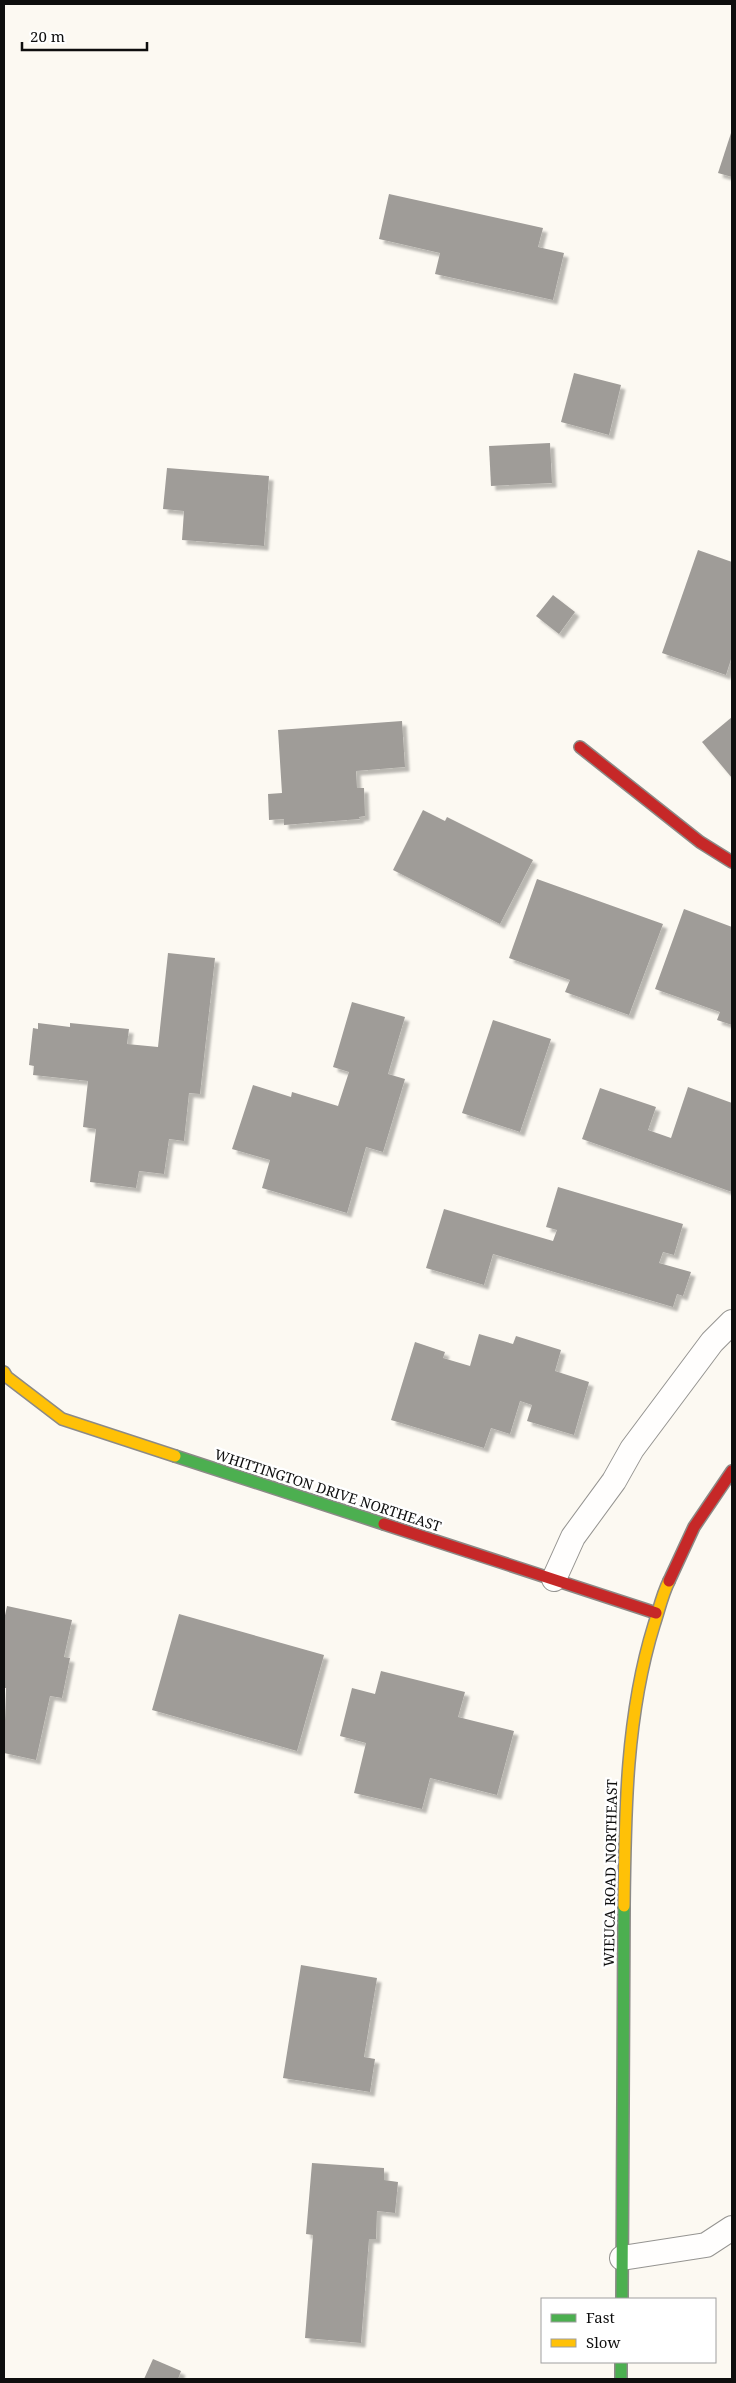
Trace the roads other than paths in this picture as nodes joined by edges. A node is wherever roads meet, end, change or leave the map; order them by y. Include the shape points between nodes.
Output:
1 (580, 747) dead end
2 (732, 862) edge
3 (732, 1322) edge
4 (4, 1372) edge
5 (732, 1471) edge
6 (554, 1579) junction
7 (656, 1613) junction
8 (732, 2228) edge
9 (622, 2258) junction
10 (622, 2298) edge
11 (621, 2363) edge
12 (621, 2379) edge

1 - 2 street via 700,842
3 - 6 lane via 712,1342 632,1449 614,1481 573,1538
4 - 6 street, WHITTINGTON DRIVE NORTHEAST via 62,1420
5 - 7 street, WIEUCA ROAD NORTHEAST via 712,1497 678,1554
6 - 7 street, WHITTINGTON DRIVE NORTHEAST
7 - 9 street, WIEUCA ROAD NORTHEAST via 634,1706 624,1802
8 - 9 lane via 706,2245
9 - 10 street, WIEUCA ROAD NORTHEAST
11 - 12 street

